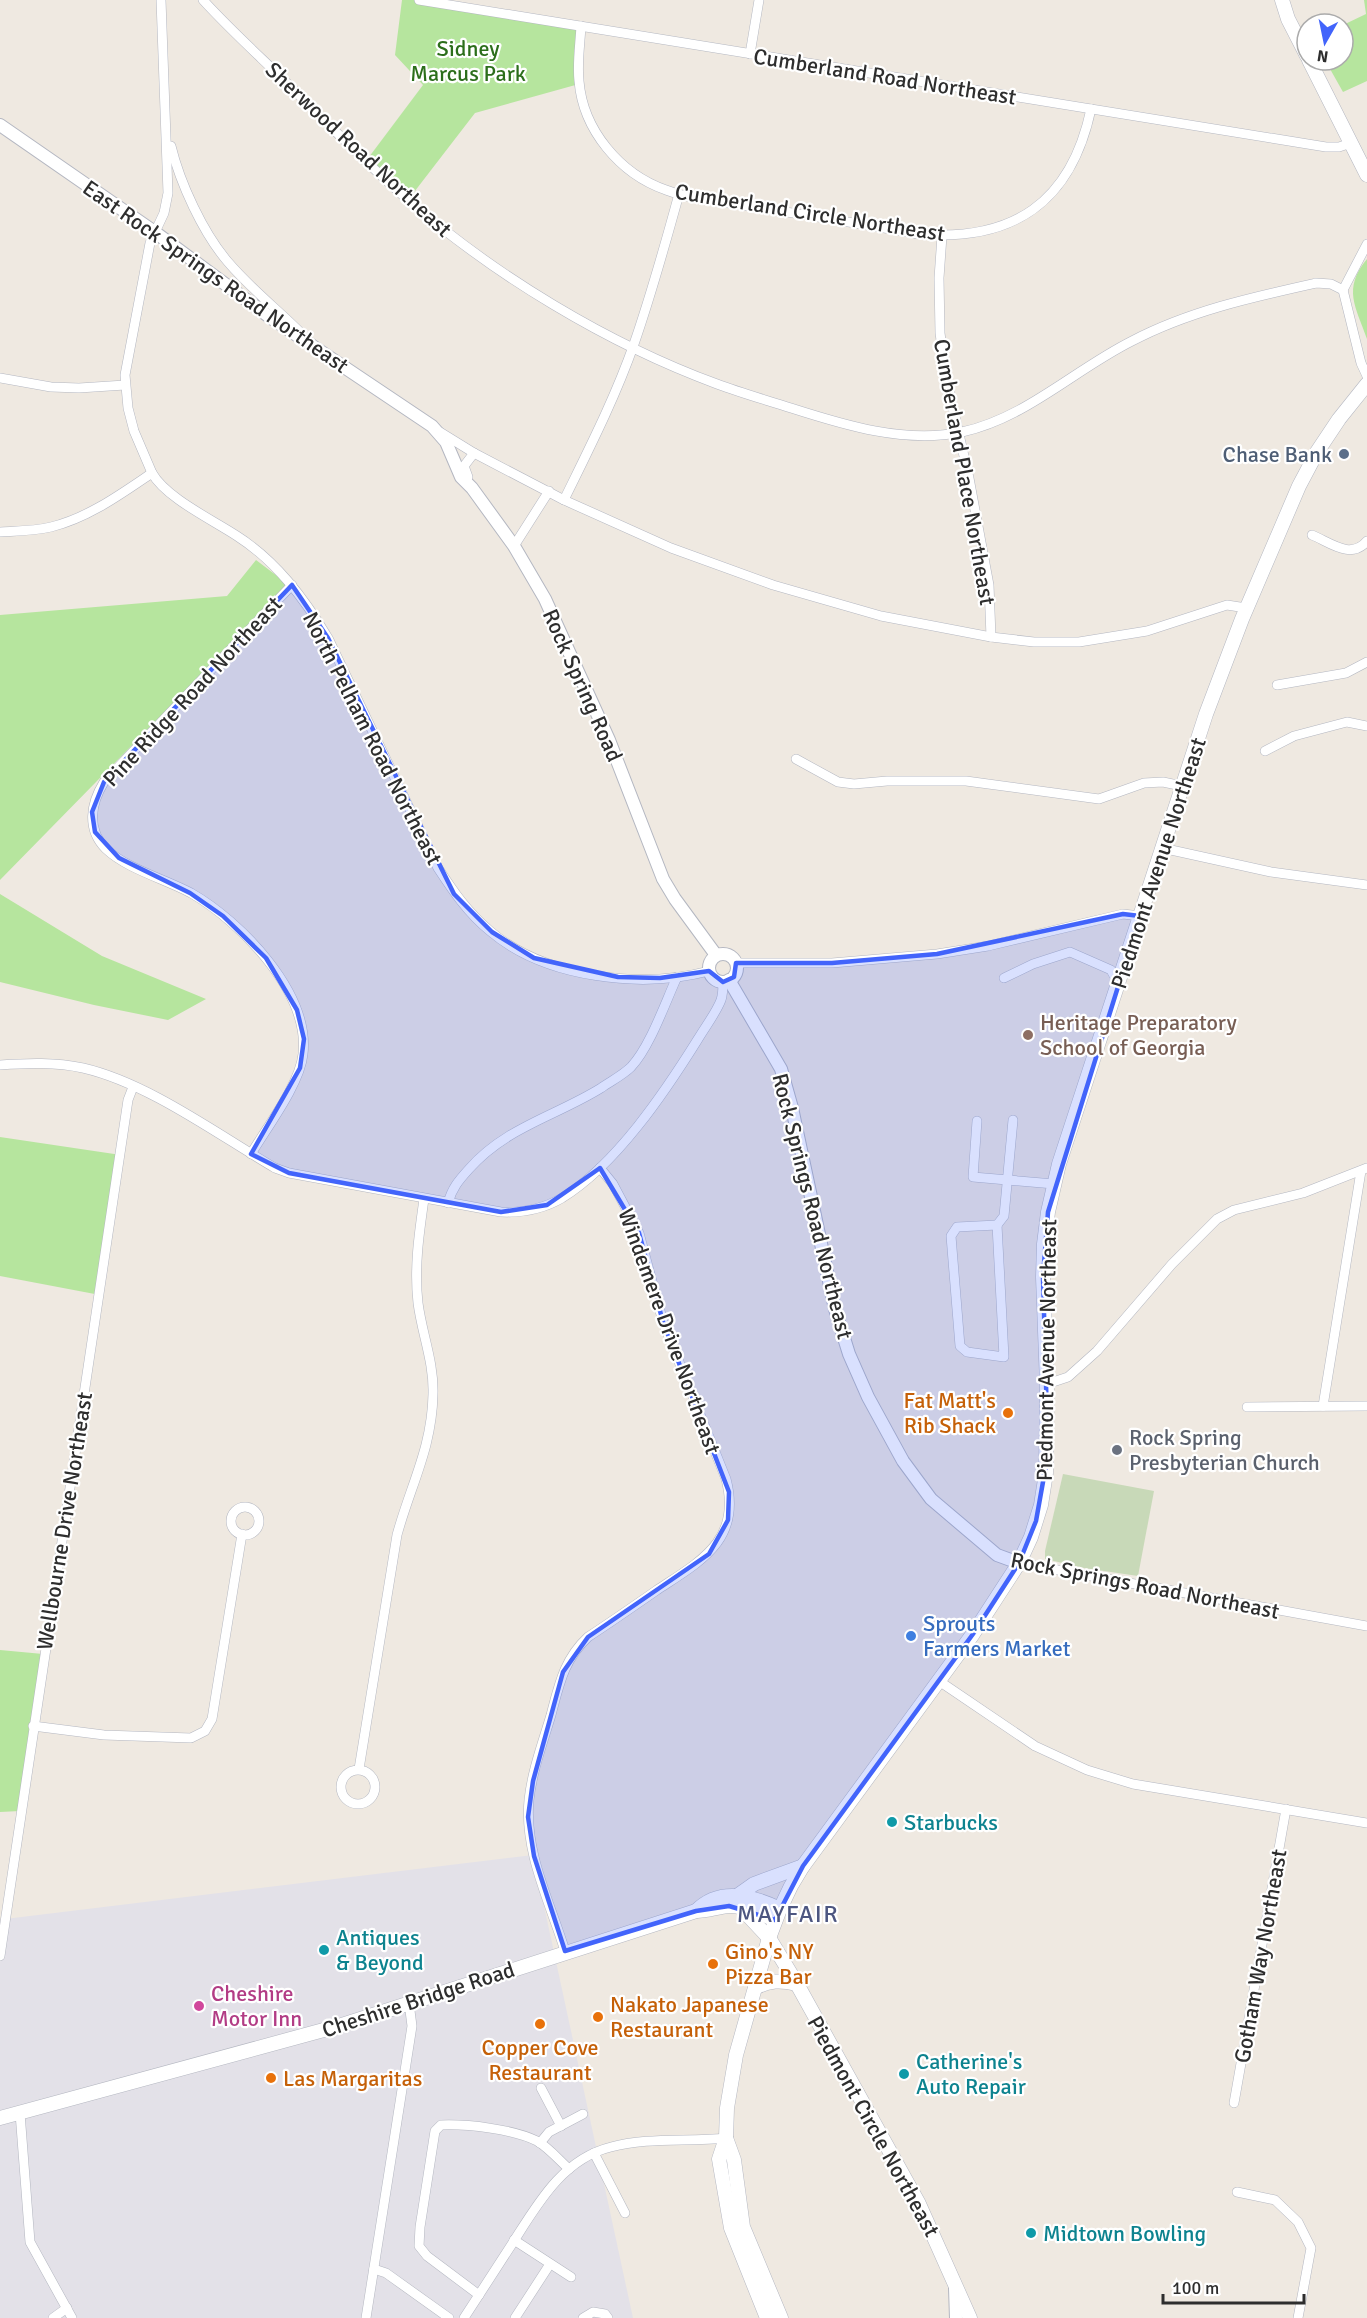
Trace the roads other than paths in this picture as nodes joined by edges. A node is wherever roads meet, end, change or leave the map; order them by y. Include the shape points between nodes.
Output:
1 (161, 0) edge
2 (203, 0) edge
3 (419, 0) edge
4 (759, 0) edge
5 (1282, 0) edge
6 (581, 26) junction
7 (1295, 33) edge
8 (750, 54) junction
9 (1315, 72) edge
10 (1091, 109) junction
11 (0, 125) edge
12 (166, 125) junction
13 (1351, 143) junction
14 (1367, 176) edge
15 (679, 194) junction
16 (156, 233) junction
17 (942, 236) junction
18 (1367, 244) edge
19 (1343, 290) junction
20 (311, 344) junction
21 (633, 347) junction
22 (1367, 376) edge
23 (0, 378) edge
24 (1367, 384) edge
25 (125, 385) junction
26 (432, 426) junction
27 (958, 433) junction
28 (474, 453) junction
29 (152, 473) junction
30 (472, 488) junction
31 (549, 491) junction
32 (564, 500) junction
33 (0, 532) edge
34 (1312, 535) dead end
35 (1367, 541) edge
36 (514, 546) junction
37 (292, 585) junction
38 (1246, 608) junction
39 (991, 637) junction
40 (1367, 662) edge
41 (1277, 685) dead end
42 (1367, 726) edge
43 (1265, 751) dead end
44 (796, 759) dead end
45 (1182, 786) junction
46 (1162, 848) junction
47 (1367, 885) edge
48 (1140, 916) junction
49 (717, 955) junction
50 (736, 963) junction
51 (709, 971) junction
52 (677, 977) junction
53 (1004, 978) dead end
54 (726, 981) junction
55 (1118, 983) junction
56 (0, 1065) edge
57 (133, 1087) junction
58 (1013, 1120) dead end
59 (977, 1121) dead end
60 (251, 1154) junction
61 (600, 1168) junction
62 (1364, 1169) edge
63 (1008, 1180) junction
64 (1054, 1184) junction
65 (424, 1199) junction
66 (448, 1203) junction
67 (997, 1225) junction
68 (1047, 1384) junction
69 (1323, 1406) junction
70 (1367, 1406) edge
71 (1247, 1407) dead end
72 (242, 1534) dead end
73 (1020, 1563) junction
74 (1367, 1626) edge
75 (939, 1682) junction
76 (33, 1726) junction
77 (359, 1768) dead end
78 (1287, 1809) junction
79 (1367, 1823) edge
80 (803, 1866) junction
81 (739, 1902) junction
82 (777, 1915) junction
83 (769, 1938) junction
84 (565, 1951) junction
85 (0, 1956) edge
86 (797, 1984) junction
87 (755, 1988) junction
88 (410, 2003) junction
89 (541, 2088) dead end
90 (1234, 2103) dead end
91 (20, 2113) junction
92 (583, 2114) dead end
93 (0, 2118) edge
94 (561, 2126) junction
95 (726, 2138) junction
96 (540, 2144) junction
97 (594, 2153) junction
98 (569, 2169) junction
99 (1237, 2192) dead end
100 (625, 2213) dead end
101 (514, 2240) junction
102 (550, 2265) junction
103 (374, 2268) junction
104 (571, 2277) dead end
105 (954, 2281) junction
106 (479, 2295) junction
107 (67, 2308) junction
108 (53, 2318) edge
109 (72, 2318) edge
110 (366, 2318) edge
111 (449, 2318) edge
112 (464, 2318) edge
113 (515, 2318) edge
114 (583, 2318) edge
115 (608, 2318) edge
116 (767, 2318) edge
117 (781, 2318) edge
118 (956, 2318) edge
119 (970, 2318) edge
120 (1298, 2318) edge

1 - 12 street
2 - 21 street, Sherwood Road Northeast via 366,161 434,221 517,282
3 - 6 street, Cumberland Road Northeast
4 - 8 street
5 - 7 main road
6 - 8 street, Cumberland Road Northeast
6 - 15 street, Cumberland Circle Northeast via 579,84 595,131 630,171
8 - 10 street, Cumberland Road Northeast
9 - 13 main road
10 - 13 street, Cumberland Road Northeast via 1326,147
10 - 17 street, Cumberland Circle Northeast via 1075,161 1042,202 1020,218 995,228
11 - 16 street, East Rock Springs Road Northeast
12 - 16 street, North Pelham Road Northeast via 168,193
12 - 20 street via 180,176 214,241 234,268
13 - 14 main road
15 - 17 street, Cumberland Circle Northeast
15 - 21 street
16 - 20 street, East Rock Springs Road Northeast
16 - 25 street, North Pelham Road Northeast via 150,243
17 - 27 street, Cumberland Place Northeast via 940,333
18 - 19 street
19 - 22 street via 1360,363
19 - 27 street, Sherwood Road Northeast via 1316,283 1228,304 1168,324 1101,357 1015,413
20 - 26 street, East Rock Springs Road Northeast
21 - 27 street, Sherwood Road Northeast via 717,384 821,417 901,435
21 - 32 street
23 - 25 street via 51,387
24 - 38 main road, Piedmont Avenue Northeast via 1317,452
25 - 29 street, North Pelham Road Northeast via 134,431
26 - 28 street
26 - 30 street, Rock Spring Road via 446,442 460,477
27 - 39 street, Cumberland Place Northeast via 989,585
28 - 30 street via 464,466
28 - 31 street
29 - 33 street via 107,503 64,523
29 - 37 street, North Pelham Road Northeast via 186,504 255,549
30 - 36 street, Rock Spring Road
31 - 32 street
31 - 36 street
32 - 39 street via 671,548 772,585 881,616
34 - 35 street via 1351,551 1359,550
36 - 49 street, Rock Spring Road via 545,599 584,683 663,879
37 - 52 street, North Pelham Road Northeast via 328,638 438,868 474,917 513,948 559,967 618,977
37 - 60 street, Pine Ridge Road Northeast via 104,782 92,812 96,832 106,849 190,893 223,916 266,958 297,1010 304,1039 300,1068
38 - 39 street via 1227,605 1163,627 1103,639 1034,642
38 - 45 main road, Piedmont Avenue Northeast
40 - 41 street via 1346,673
42 - 43 street via 1347,722 1294,736
44 - 45 street via 838,782 855,784 966,781 1099,799 1144,783
45 - 46 main road, Piedmont Avenue Northeast
46 - 47 street via 1271,872
46 - 48 main road, Piedmont Avenue Northeast
48 - 50 street via 1123,914 937,954 832,963
48 - 55 main road, Piedmont Avenue Northeast
49 - 50 street via 726,954
49 - 51 street via 710,962
50 - 54 street via 735,974
51 - 52 street, North Pelham Road Northeast
51 - 54 street via 714,979
52 - 66 street via 632,1066 588,1096 522,1126 498,1142 455,1185
53 - 55 street via 1033,963 1070,952 1111,970
54 - 61 street via 719,1004 686,1058 640,1123
54 - 73 street, Rock Springs Road Northeast via 781,1069 835,1309 868,1397 903,1461 931,1499 997,1555
55 - 64 main road, Piedmont Avenue Northeast
56 - 57 street via 67,1065
57 - 60 street
57 - 76 street, Wellbourne Drive Northeast
58 - 63 street
59 - 63 street via 974,1177
60 - 65 street via 289,1173
61 - 66 street via 563,1197 532,1210 501,1212
61 - 84 street, Windemere Drive Northeast via 639,1233 663,1322 726,1479 730,1505 724,1533 709,1554 588,1637 562,1672 532,1781 528,1817 534,1856
62 - 68 street via 1303,1193 1234,1210 1217,1219 1172,1264 1097,1351 1068,1377
62 - 69 street
63 - 64 street
63 - 67 street via 1004,1216
64 - 68 main road, Piedmont Avenue Northeast via 1044,1244
65 - 66 street
65 - 77 street via 416,1278 432,1368 432,1418 423,1460 397,1535
67 - 67 street via 957,1227 951,1236 960,1346 967,1352 1004,1357
68 - 73 main road, Piedmont Avenue Northeast via 1046,1473 1036,1521
69 - 70 street
69 - 71 street
72 - 76 street via 212,1719 205,1731 191,1738 136,1737
73 - 74 street, Rock Springs Road Northeast
73 - 75 main road, Piedmont Avenue Northeast
75 - 78 street via 1035,1746 1087,1770 1133,1784
75 - 80 main road, Piedmont Avenue Northeast
76 - 85 street, Wellbourne Drive Northeast
78 - 79 street
78 - 90 street, Gotham Way Northeast
80 - 81 main road via 754,1884
80 - 82 main road, Piedmont Avenue Northeast
81 - 82 main road via 753,1897
81 - 83 main road, Piedmont Circle Northeast
81 - 84 main road, Cheshire Bridge Road via 704,1902 696,1911
82 - 83 main road, Piedmont Avenue Northeast
83 - 86 main road, Piedmont Circle Northeast
83 - 87 main road, Piedmont Avenue Northeast
84 - 88 main road, Cheshire Bridge Road
86 - 87 main road via 774,1981
86 - 105 main road, Piedmont Circle Northeast via 919,2204
87 - 95 main road, Piedmont Avenue Northeast via 731,2078
88 - 91 main road, Cheshire Bridge Road
88 - 103 street via 412,2026
89 - 94 street
91 - 93 main road, Cheshire Bridge Road
91 - 107 street via 30,2242
92 - 94 street
94 - 96 street via 549,2132
95 - 97 street via 622,2144
95 - 116 main road, Piedmont Avenue Northeast via 719,2158 731,2228
95 - 117 main road via 734,2160 743,2227
96 - 98 street
96 - 106 street via 501,2131 459,2125 441,2125 435,2131 419,2246
97 - 98 street
97 - 100 street
98 - 101 street via 536,2205
99 - 120 street via 1275,2200 1298,2222 1311,2248
101 - 102 street
101 - 106 street
102 - 104 street
102 - 113 street
103 - 110 street
103 - 111 street
105 - 118 street
105 - 119 main road, Piedmont Circle Northeast
106 - 112 street
107 - 108 street
107 - 109 street
114 - 115 street via 593,2312

